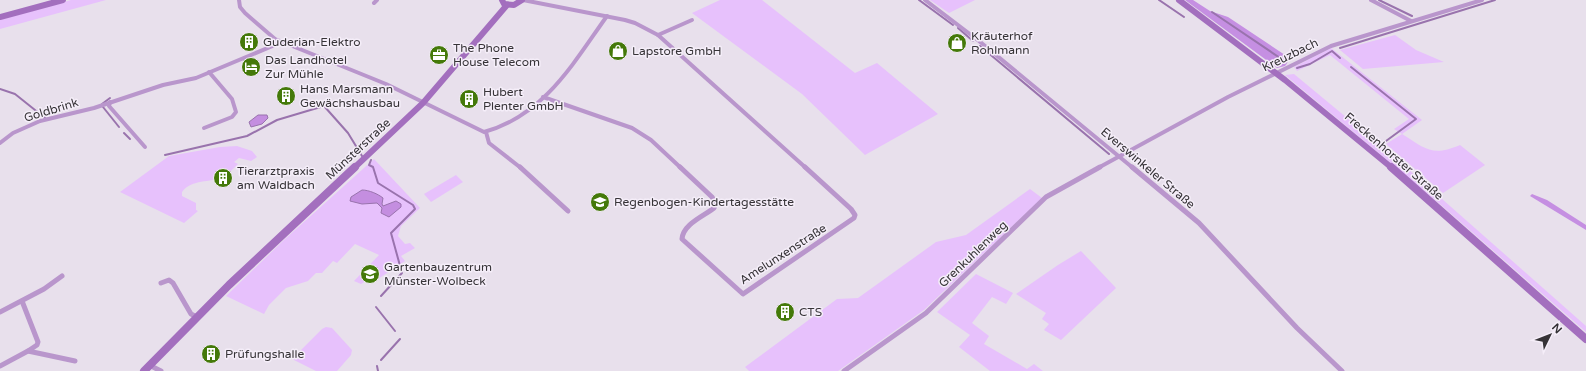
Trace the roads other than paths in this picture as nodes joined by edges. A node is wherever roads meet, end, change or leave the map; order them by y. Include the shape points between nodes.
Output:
1 (63, 0) edge
2 (239, 0) edge
3 (502, 0) edge
4 (523, 0) edge
5 (925, 0) edge
6 (1179, 0) edge
7 (1371, 0) edge
8 (1482, 0) edge
9 (507, 5) junction
10 (607, 16) junction
11 (0, 17) edge
12 (692, 20) dead end
13 (1411, 21) junction
14 (658, 35) junction
15 (282, 42) junction
16 (209, 72) junction
17 (543, 97) junction
18 (110, 102) junction
19 (423, 103) junction
20 (204, 128) dead end
21 (486, 132) junction
22 (0, 142) edge
23 (145, 147) dead end
24 (1119, 156) junction
25 (568, 211) dead end
26 (62, 276) dead end
27 (161, 283) dead end
28 (22, 301) junction
29 (0, 312) edge
30 (197, 317) junction
31 (1586, 338) edge
32 (28, 351) junction
33 (75, 361) dead end
34 (0, 366) edge
35 (146, 368) edge
36 (161, 371) edge
37 (844, 371) edge
38 (1342, 371) edge

1 - 11 main road
2 - 15 street via 240,7 245,13 270,36
3 - 9 main road via 502,3
4 - 9 main road
4 - 10 street, Amelunxenstraße
5 - 24 street, Everswinkeler Straße
6 - 31 main road, Freckenhorster Straße via 1283,78 1409,183
7 - 13 street
8 - 13 street, Kreuzbach
9 - 19 main road, Münsterstraße
10 - 14 street, Amelunxenstraße via 635,22
10 - 17 street via 561,81
12 - 14 street
13 - 24 street, Kreuzbach via 1331,46 1228,97
14 - 17 street, Amelunxenstraße via 855,215 743,294 681,236 683,230 714,208 716,204 712,197 652,140 632,128
15 - 16 street, Goldbrink
15 - 19 street via 386,84
16 - 18 street, Goldbrink
16 - 20 street via 232,99 236,112 232,117
17 - 21 street via 496,130
18 - 22 street, Goldbrink via 27,126
18 - 23 street via 110,106
19 - 21 street
19 - 30 main road, Münsterstraße
21 - 25 street via 488,143 531,176
24 - 37 street, Grenkuhlenweg via 1046,197 926,313
24 - 38 street, Everswinkeler Straße via 1209,232 1297,328
26 - 28 street via 44,290
27 - 30 street via 169,280 173,283 191,314
28 - 29 street
28 - 32 street via 38,342
30 - 35 main road, Münsterstraße
32 - 33 street
32 - 34 street
35 - 36 street

